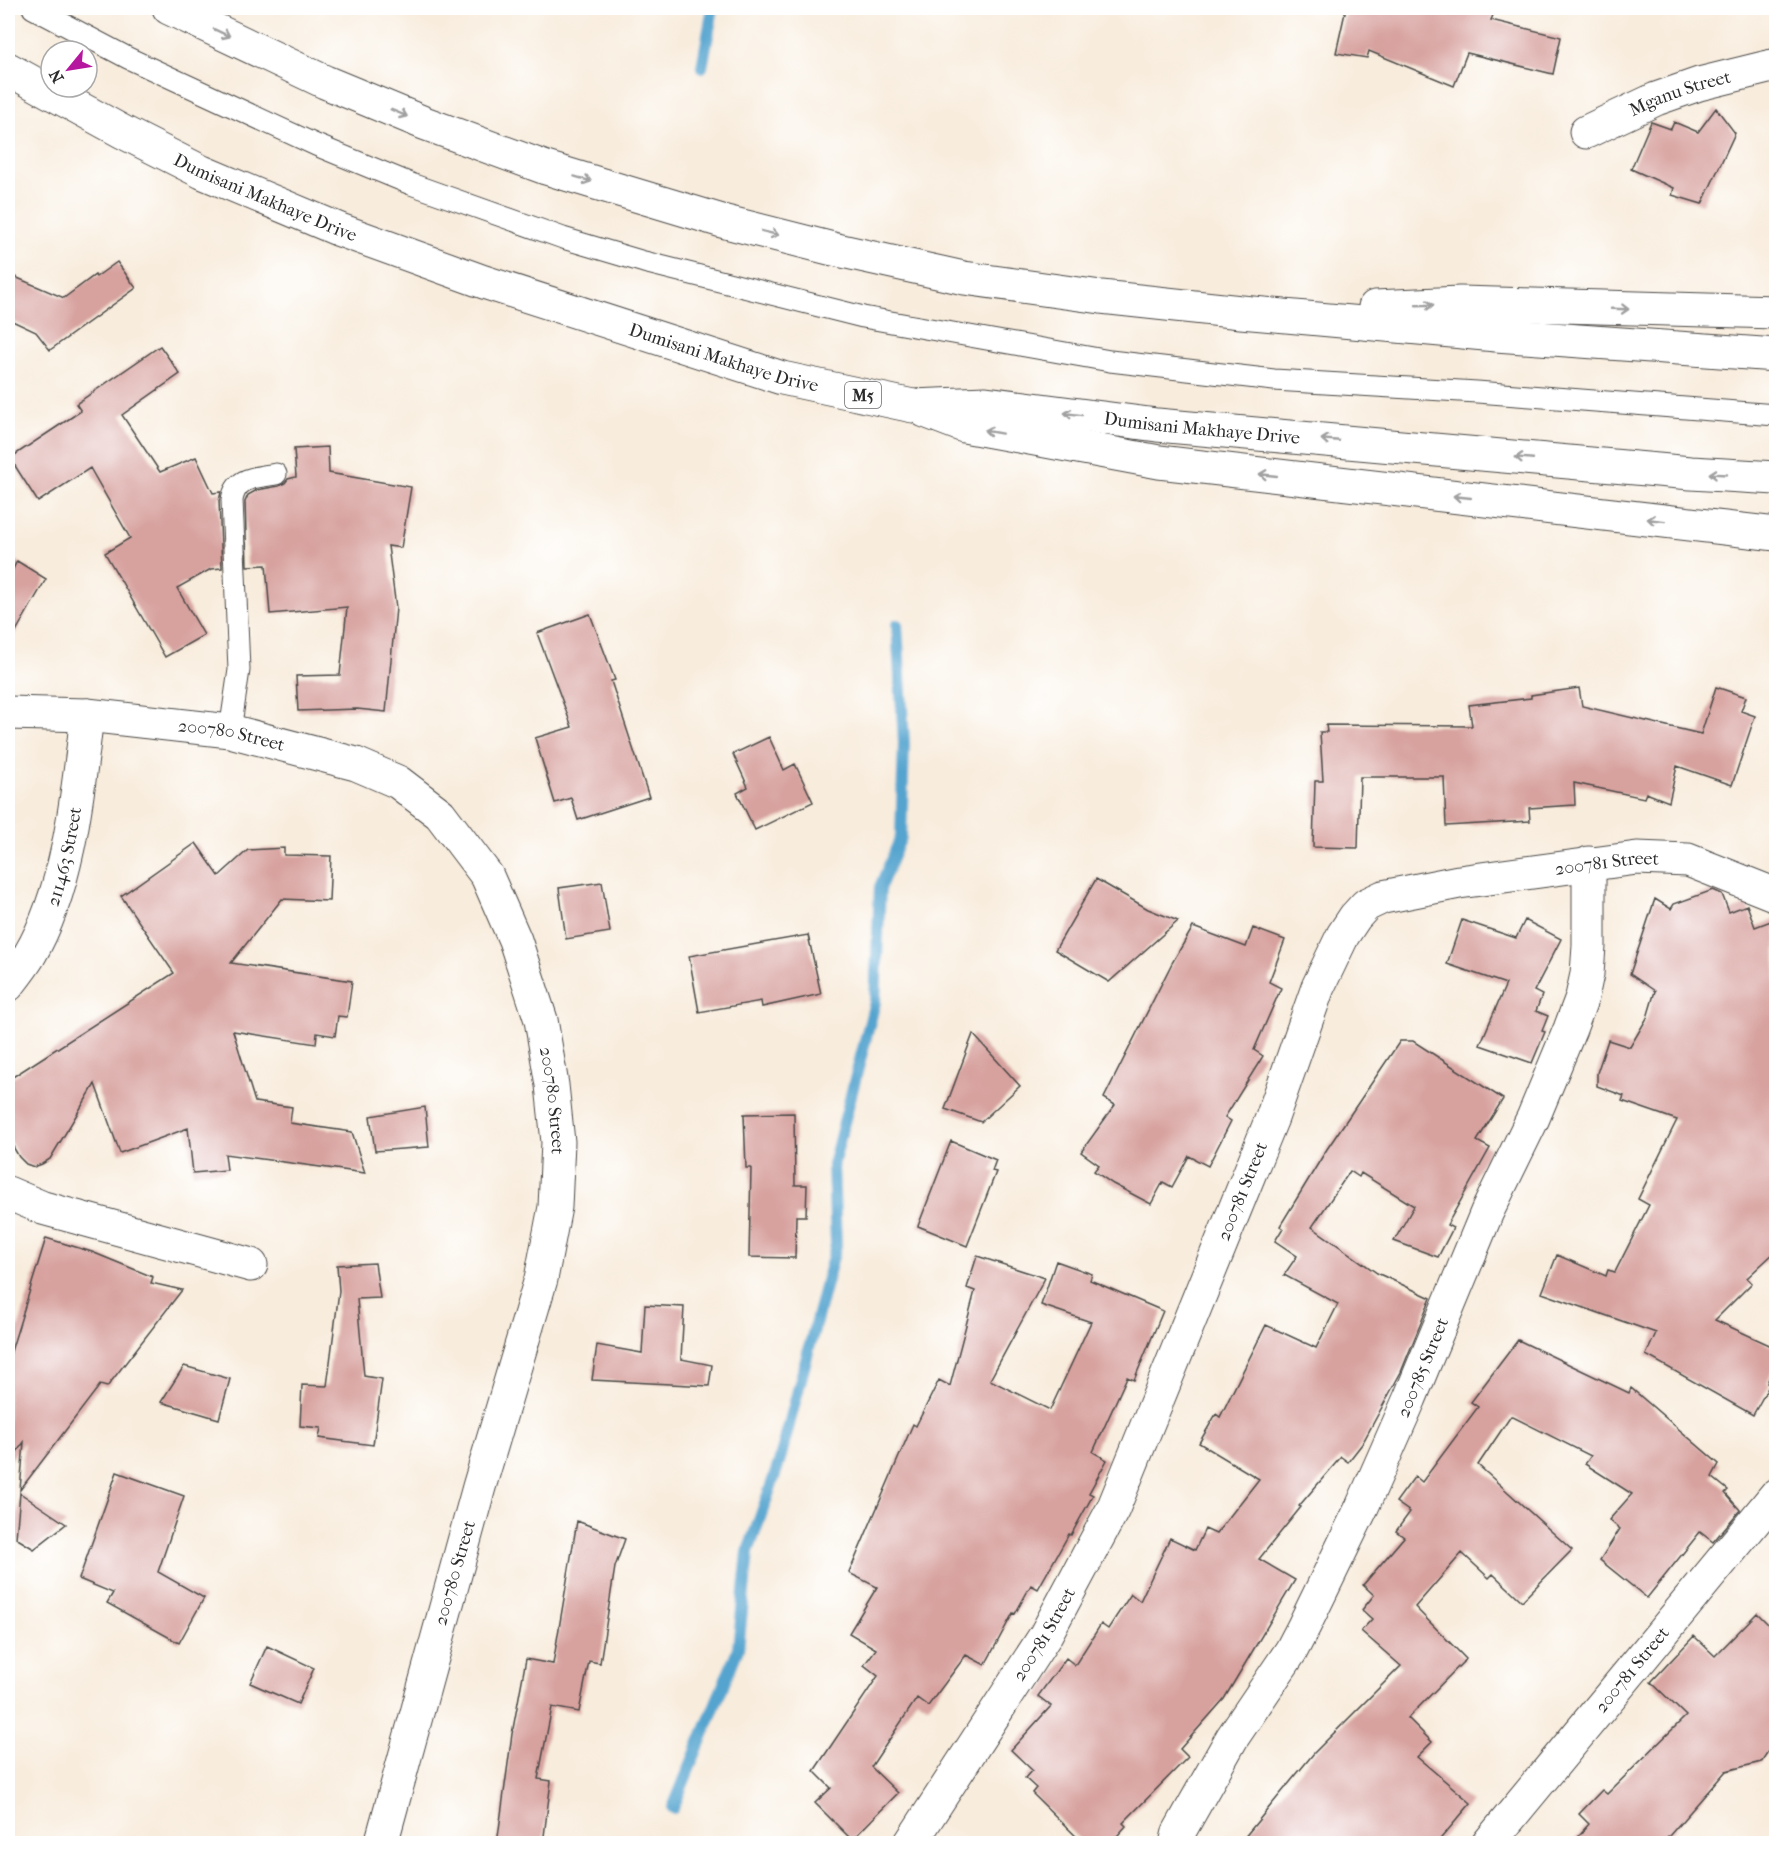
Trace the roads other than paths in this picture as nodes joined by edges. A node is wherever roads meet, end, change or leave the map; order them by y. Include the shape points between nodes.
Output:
1 (33, 8) edge
2 (169, 8) edge
3 (1776, 64) edge
4 (8, 69) edge
5 (1586, 132) dead end
6 (1241, 312) junction
7 (1776, 312) edge
8 (1776, 355) edge
9 (913, 406) junction
10 (1776, 415) edge
11 (276, 474) dead end
12 (1776, 478) edge
13 (1776, 534) edge
14 (8, 713) edge
15 (87, 715) junction
16 (230, 731) junction
17 (1589, 863) junction
18 (1776, 895) edge
19 (8, 985) edge
20 (8, 1193) edge
21 (251, 1265) dead end
22 (1776, 1495) edge
23 (381, 1844) edge
24 (910, 1844) edge
25 (1176, 1844) edge
26 (1488, 1844) edge

1 - 10 lane via 138,63 316,145 411,183 644,262 864,317 1110,361 1274,380
2 -> 6 street via 325,82 424,123 546,168 722,221 964,278
3 - 5 street, Mganu Street via 1656,99
4 - 9 street, Dumisani Makhaye Drive / M5 via 202,172 340,230 484,282 782,378
6 -> 7 street via 1460,303
6 - 8 street
12 -> 9 street, Dumisani Makhaye Drive / M5 via 1156,425 986,403
13 -> 9 street via 1159,462 964,426
11 - 16 lane via 245,480 234,489 232,500 240,670
14 - 15 street, 200780 Street
15 - 16 street, 200780 Street
15 - 19 street, 211463 Street via 64,868 44,925 29,956
16 - 23 street, 200780 Street via 356,764 398,782 440,814 487,876 515,940 541,1020 552,1085 558,1142 555,1207 541,1279
17 - 18 street, 200781 Street via 1637,858 1688,860
17 - 24 street, 200781 Street via 1383,897 1366,905 1355,917 1318,987 1272,1118 1113,1509 1045,1636
17 - 25 street, 200785 Street via 1585,982 1537,1108 1487,1212 1410,1398 1317,1601 1291,1651 1232,1738
20 - 21 street via 43,1208
22 - 26 street, 200781 Street

